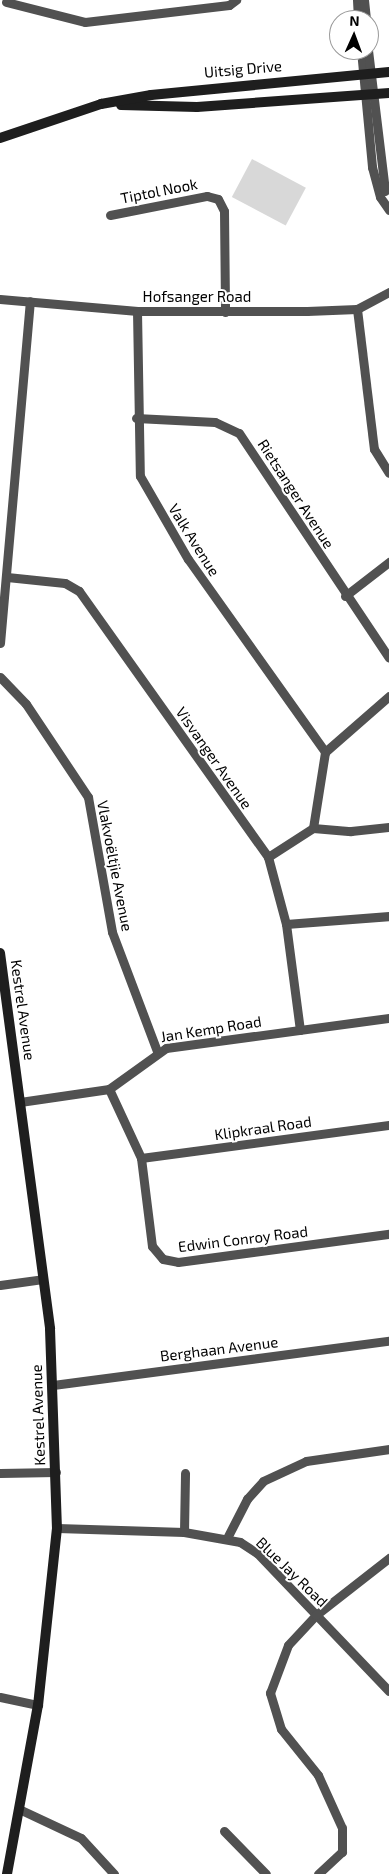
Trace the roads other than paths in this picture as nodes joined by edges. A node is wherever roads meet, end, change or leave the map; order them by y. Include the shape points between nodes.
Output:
1 (236, 0) edge
2 (7, 1) edge
3 (0, 9) edge
4 (364, 60) edge
5 (368, 60) edge
6 (389, 72) edge
7 (367, 74) junction
8 (389, 94) edge
9 (368, 95) junction
10 (101, 104) junction
11 (0, 138) edge
12 (389, 210) edge
13 (110, 215) dead end
14 (389, 292) edge
15 (0, 299) edge
16 (30, 301) junction
17 (357, 309) junction
18 (137, 311) junction
19 (225, 312) junction
20 (136, 418) junction
21 (389, 473) edge
22 (389, 562) edge
23 (7, 577) junction
24 (345, 596) junction
25 (0, 643) edge
26 (389, 658) edge
27 (0, 677) edge
28 (389, 696) edge
29 (325, 752) junction
30 (389, 827) edge
31 (313, 828) junction
32 (268, 857) junction
33 (389, 916) edge
34 (286, 924) junction
35 (0, 953) edge
36 (389, 1018) edge
37 (300, 1030) junction
38 (157, 1051) junction
39 (109, 1089) junction
40 (20, 1102) junction
41 (389, 1125) edge
42 (141, 1158) junction
43 (389, 1234) edge
44 (43, 1279) junction
45 (0, 1285) edge
46 (389, 1341) edge
47 (52, 1385) junction
48 (389, 1449) edge
49 (0, 1472) edge
50 (56, 1472) junction
51 (185, 1473) dead end
52 (57, 1528) junction
53 (184, 1532) junction
54 (228, 1536) junction
55 (389, 1558) edge
56 (316, 1615) junction
57 (389, 1691) edge
58 (0, 1697) edge
59 (38, 1705) junction
60 (19, 1809) junction
61 (224, 1831) dead end
62 (7, 1874) edge
63 (114, 1874) edge
64 (266, 1874) edge
65 (318, 1874) edge

1 - 2 street via 229,5 85,22
2 - 3 street
4 - 7 street
5 - 7 street
6 - 7 street, Uitsig Drive
7 - 9 street
7 - 10 street, Uitsig Drive via 195,88
8 - 9 street, Uitsig Drive
9 - 10 street, Uitsig Drive via 197,107
9 - 12 street
10 - 11 street, Uitsig Drive
13 - 19 street, Tiptol Nook via 207,196 218,199 224,210
14 - 17 street, Hofsanger Road
15 - 16 street, Hofsanger Road
16 - 18 street, Hofsanger Road
16 - 23 street via 12,476
17 - 19 street, Hofsanger Road
17 - 21 street via 374,449
18 - 19 street, Hofsanger Road
18 - 20 street, Valk Avenue
20 - 24 street, Rietsanger Avenue via 215,422 234,428
20 - 29 street, Valk Avenue via 142,482 188,559
22 - 24 street
23 - 25 street
23 - 32 street, Visvanger Avenue via 66,583 78,591
24 - 26 street, Rietsanger Avenue
27 - 38 street, Vlakvoëltjie Avenue via 26,704 88,796 112,932
28 - 29 street
29 - 31 street
30 - 31 street via 351,831
31 - 32 street
32 - 34 street, Visvanger Avenue
33 - 34 street
34 - 37 street, Visvanger Avenue
35 - 40 street, Kestrel Avenue
36 - 37 street, Jan Kemp Road
37 - 38 street, Jan Kemp Road
38 - 39 street, Jan Kemp Road
39 - 40 street
39 - 42 street, Edwin Conroy Road
40 - 44 street, Kestrel Avenue
41 - 42 street, Klipkraal Road
42 - 43 street, Edwin Conroy Road via 152,1246 168,1261
44 - 45 street
44 - 47 street, Kestrel Avenue
46 - 47 street, Berghaan Avenue
47 - 50 street, Kestrel Avenue
48 - 54 street via 306,1461 262,1482 247,1499
49 - 50 street
50 - 52 street, Kestrel Avenue
51 - 53 street
52 - 53 street, Blue Jay Road
52 - 59 street, Kestrel Avenue
53 - 54 street, Blue Jay Road
54 - 56 street, Blue Jay Road via 257,1553
55 - 56 street
56 - 57 street, Blue Jay Road
56 - 65 street via 283,1653 270,1700 280,1729 318,1775 342,1828 342,1852
58 - 59 street
59 - 60 street, Kestrel Avenue
60 - 62 street, Kestrel Avenue
60 - 63 street via 81,1838
61 - 64 street

